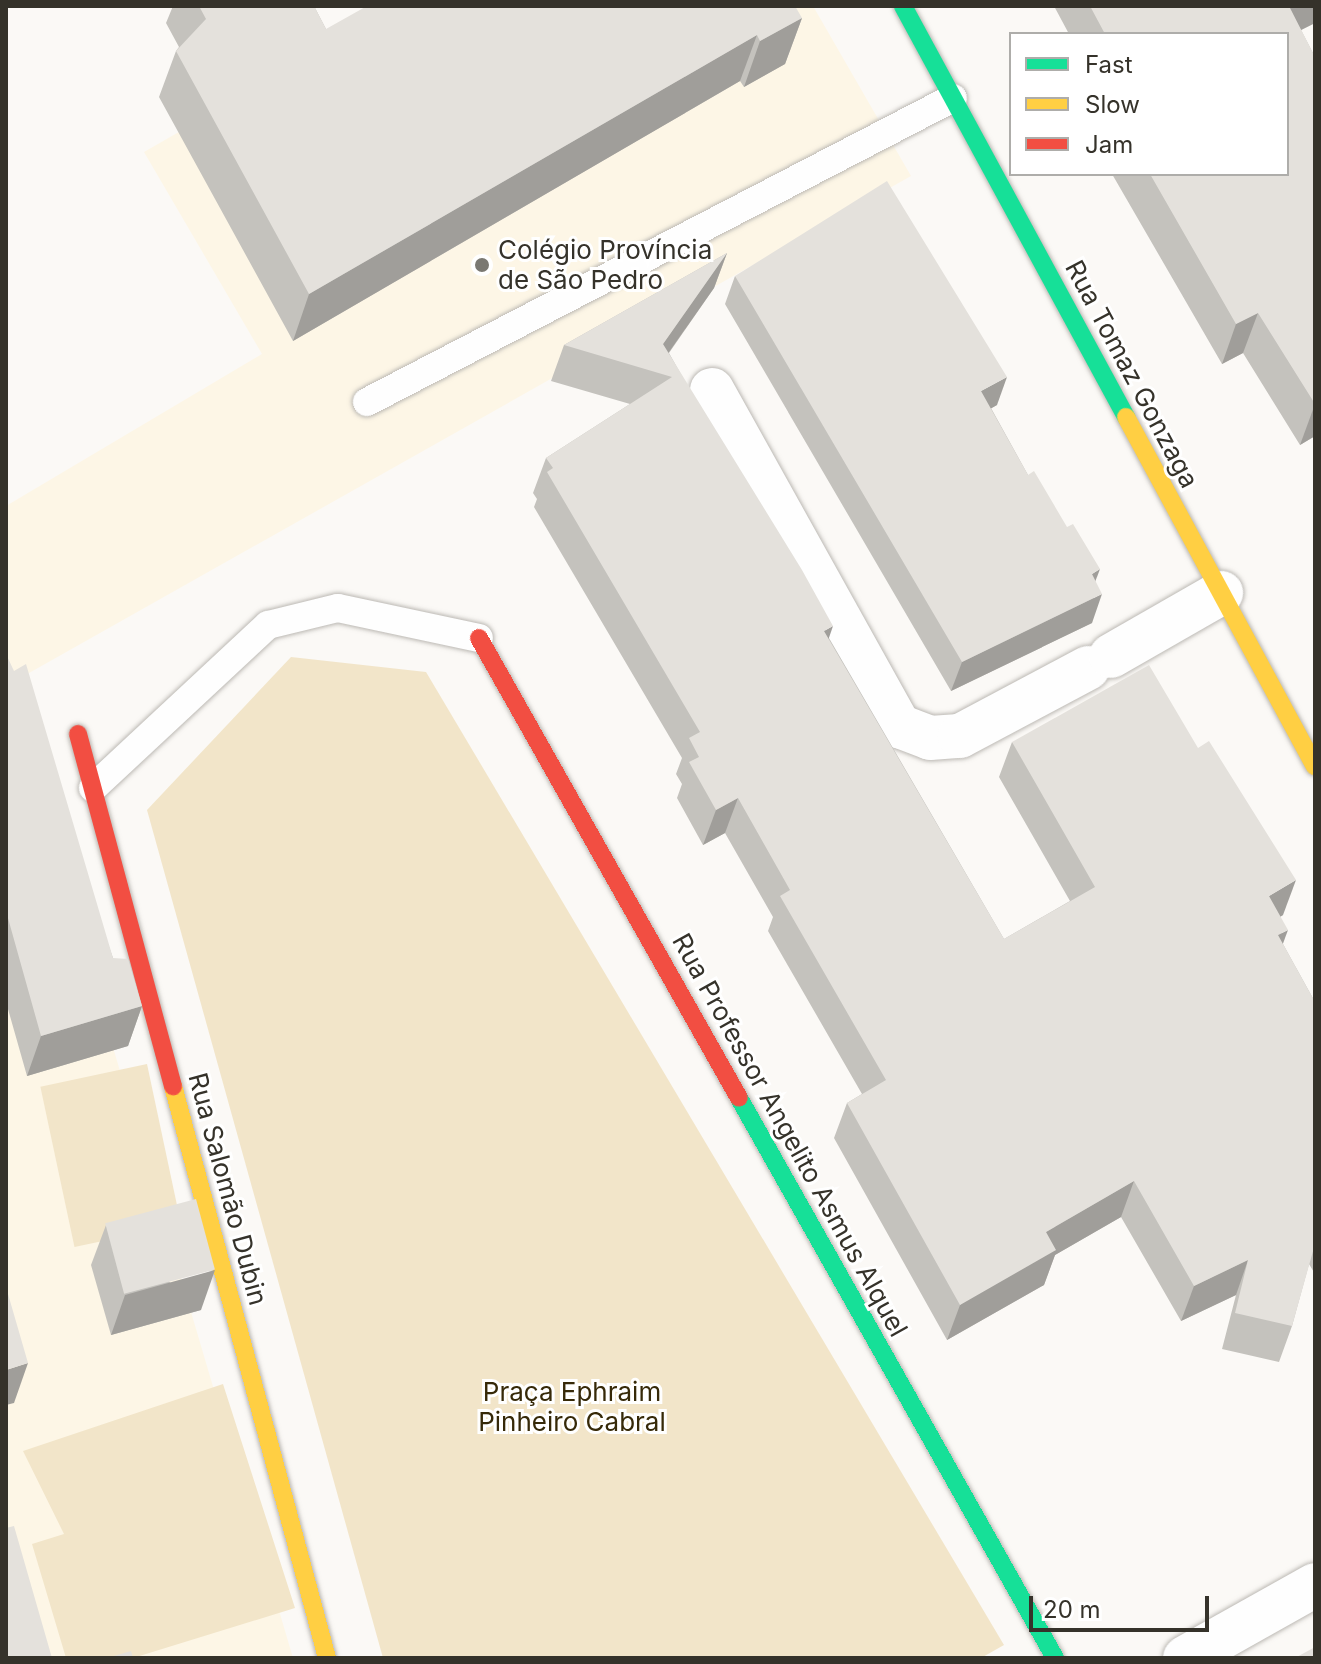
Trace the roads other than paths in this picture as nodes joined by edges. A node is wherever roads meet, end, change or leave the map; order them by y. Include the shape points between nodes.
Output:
1 (903, 6) edge
2 (953, 98) junction
3 (712, 390) dead end
4 (367, 402) dead end
5 (1221, 593) junction
6 (479, 638) joint
7 (78, 734) dead end
8 (1315, 766) edge
9 (93, 788) junction
10 (1315, 1585) edge
11 (327, 1658) edge
12 (1055, 1658) edge
13 (1185, 1658) edge

1 - 2 street, Rua Tomaz Gonzaga
2 - 4 lane
2 - 5 street, Rua Tomaz Gonzaga
3 - 5 street via 899,726 930,738 960,736
5 - 8 street, Rua Tomaz Gonzaga
6 - 9 lane via 338,608 268,625
6 - 12 street, Rua Professor Angelito Asmus Alquel
7 - 9 street, Rua Salomão Dubin
9 - 11 street, Rua Salomão Dubin
10 - 13 street

